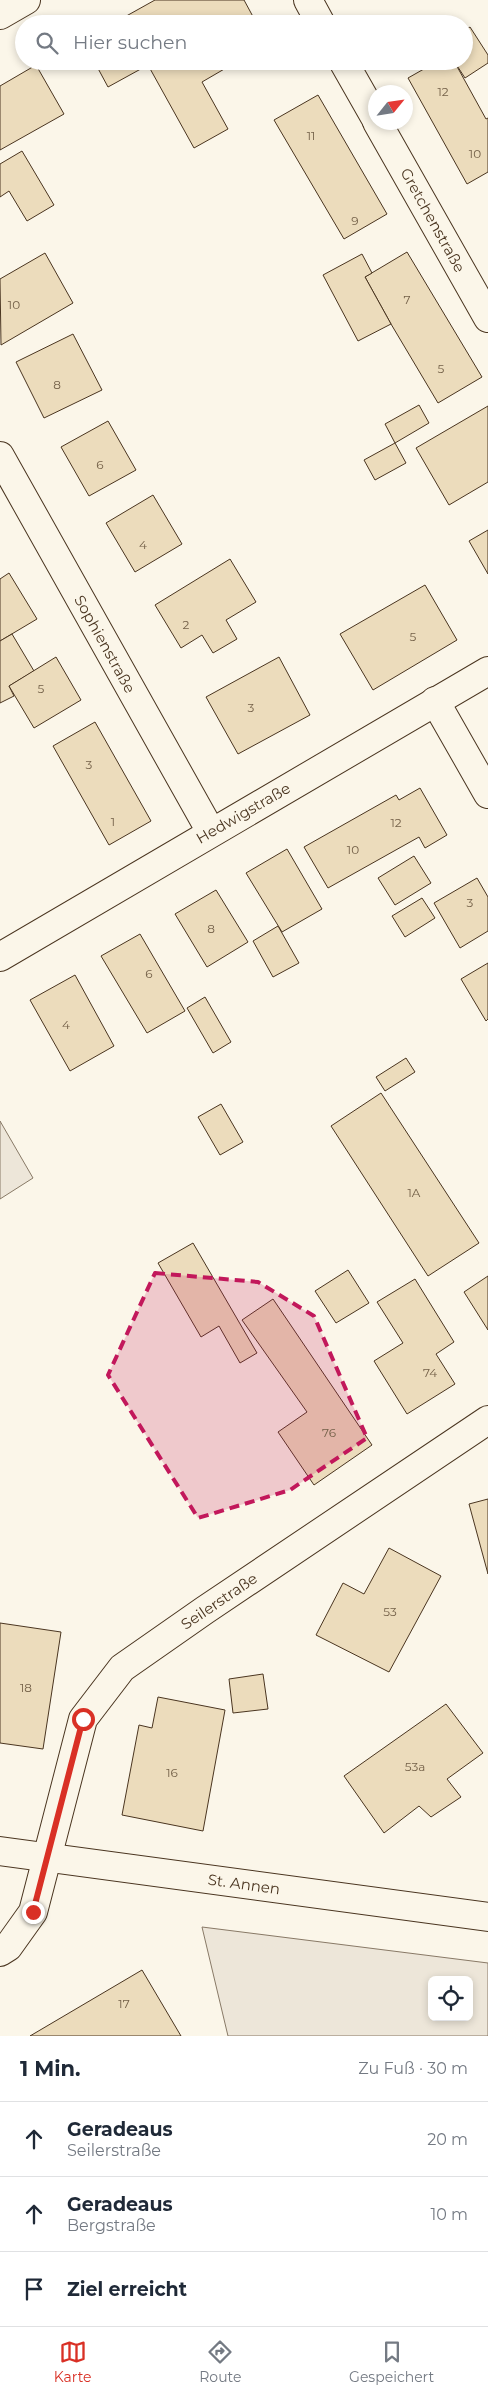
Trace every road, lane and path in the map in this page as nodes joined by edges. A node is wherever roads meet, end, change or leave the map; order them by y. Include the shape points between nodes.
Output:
1 (26, 0) edge
2 (308, 0) edge
3 (0, 15) edge
4 (316, 15) edge
5 (348, 70) edge
6 (368, 106) edge
7 (381, 130) edge
8 (488, 318) edge
9 (0, 456) edge
10 (488, 671) edge
11 (435, 701) junction
12 (488, 794) edge
13 (211, 832) junction
14 (0, 957) edge
15 (488, 1420) edge
16 (0, 1851) edge
17 (47, 1857) junction
18 (488, 1917) edge
19 (0, 1952) edge

1 - 3 street
2 - 4 street
5 - 6 street, Gretchenstraße
7 - 8 street, Gretchenstraße
9 - 13 street, Sophienstraße
10 - 11 street, Hedwigstraße
11 - 12 street
11 - 13 street, Hedwigstraße
13 - 14 street, Hedwigstraße
15 - 17 street, Seilerstraße via 122,1668 83,1719
16 - 17 street, St. Annen
17 - 18 street, St. Annen
17 - 19 street, Seilerstraße via 33,1912 8,1947

